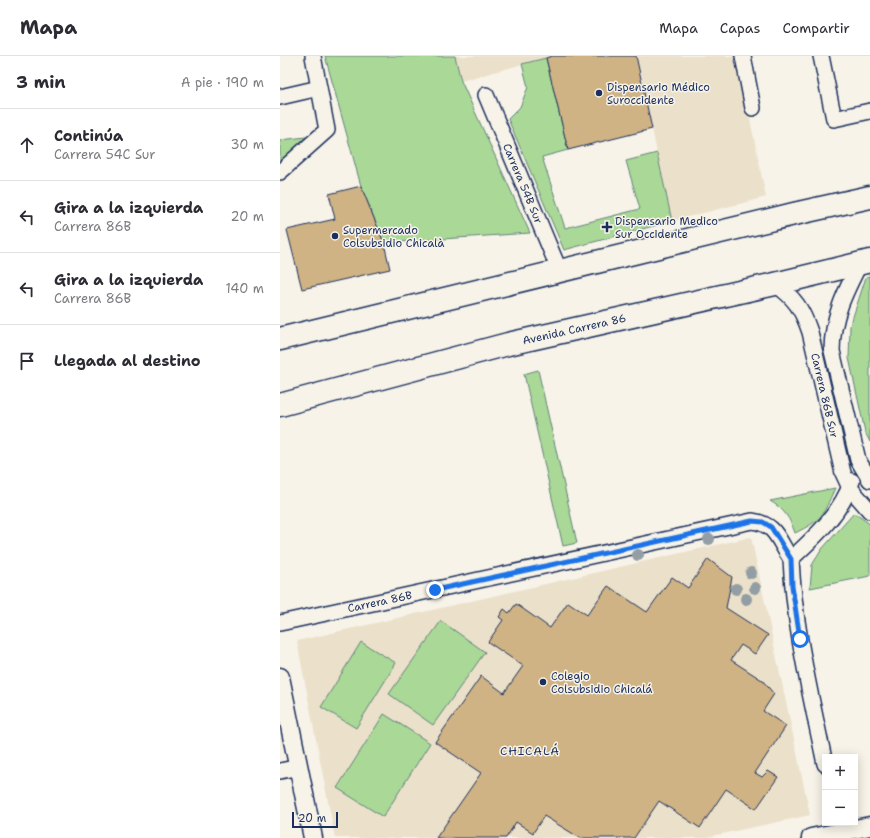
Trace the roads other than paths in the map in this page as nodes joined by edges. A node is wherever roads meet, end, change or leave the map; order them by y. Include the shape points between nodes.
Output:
1 (313, 56) edge
2 (742, 56) edge
3 (821, 56) edge
4 (319, 88) junction
5 (486, 95) dead end
6 (280, 97) edge
7 (753, 108) dead end
8 (870, 111) edge
9 (280, 172) edge
10 (870, 197) edge
11 (865, 262) edge
12 (560, 272) junction
13 (775, 284) junction
14 (280, 339) edge
15 (280, 405) edge
16 (858, 460) junction
17 (870, 480) edge
18 (850, 488) junction
19 (870, 511) edge
20 (791, 559) junction
21 (280, 624) edge
22 (280, 682) edge
23 (823, 754) edge
24 (299, 767) junction
25 (280, 771) edge
26 (870, 826) edge
27 (839, 831) edge
28 (313, 838) edge
29 (811, 838) edge

1 - 4 street
2 - 7 street
3 - 8 street via 834,119
4 - 6 street
4 - 9 street via 327,130
5 - 12 street, Carrera 54B Sur
10 - 12 main road
11 - 13 main road, Avenida Carrera 86
11 - 16 street, Carrera 86B Sur via 842,300 832,336 832,351
12 - 14 main road
13 - 15 main road, Avenida Carrera 86 via 508,344
13 - 18 street, Carrera 86B Sur via 794,300 810,332 839,462
16 - 17 street, Carrera 86B Sur
16 - 18 street
18 - 19 street, Carrera 86B Sur
18 - 20 street via 834,516
20 - 21 street, Carrera 86B via 771,527 763,522 752,521
20 - 23 street via 792,586 800,639
22 - 24 street
24 - 25 street
24 - 28 street
26 - 27 street
27 - 29 street

